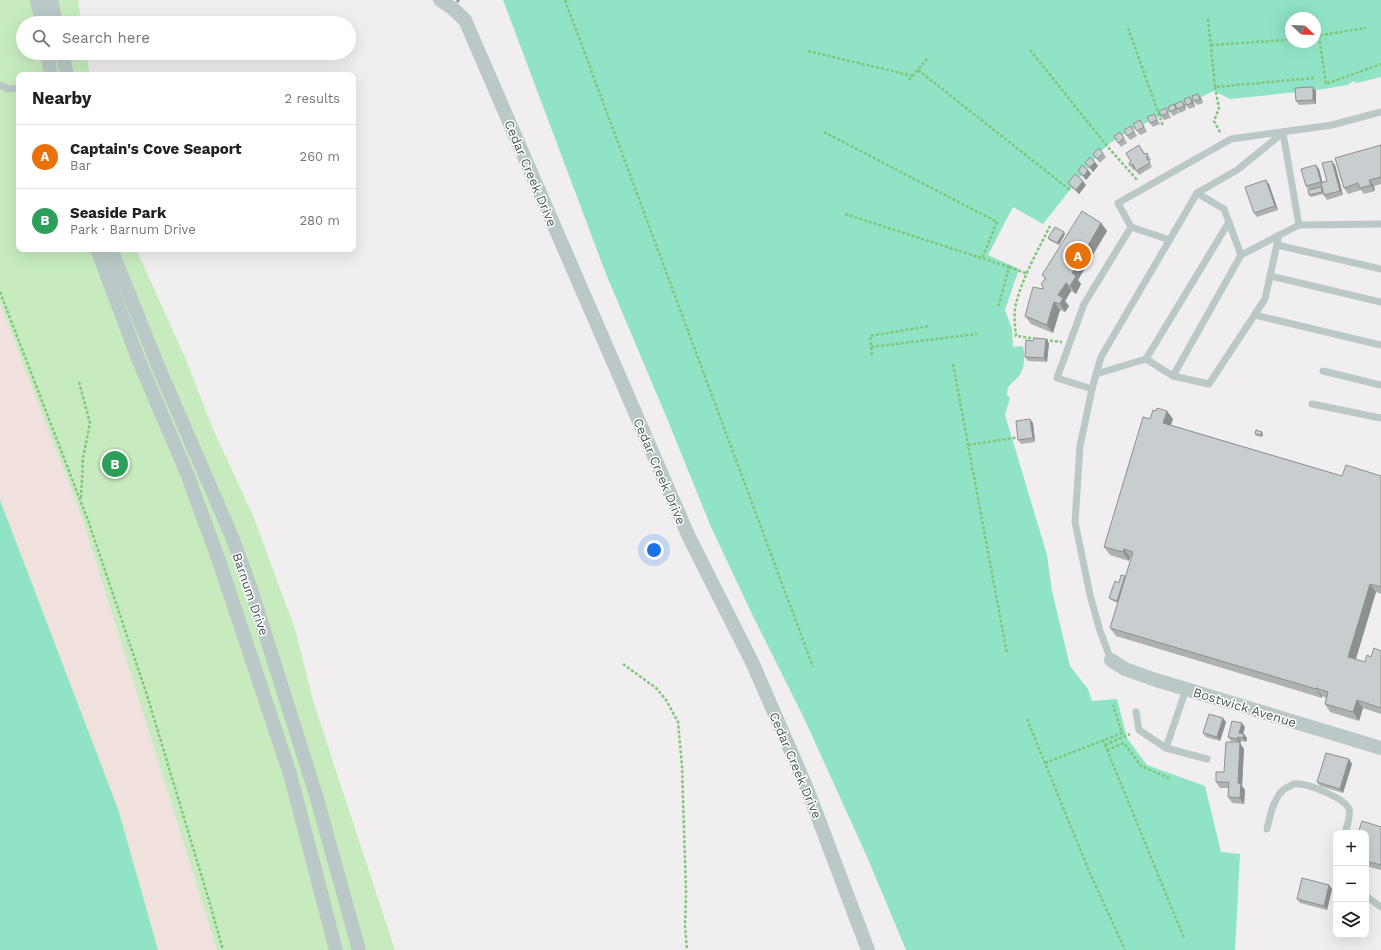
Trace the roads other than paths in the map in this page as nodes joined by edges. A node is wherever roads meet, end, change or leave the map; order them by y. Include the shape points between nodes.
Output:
1 (37, 0) edge
2 (51, 0) edge
3 (440, 0) edge
4 (40, 16) edge
5 (54, 16) edge
6 (48, 60) edge
7 (64, 60) edge
8 (50, 72) edge
9 (66, 72) edge
10 (0, 85) edge
11 (16, 88) edge
12 (1381, 112) edge
13 (1284, 132) junction
14 (1197, 193) junction
15 (1229, 222) junction
16 (1381, 224) edge
17 (1299, 225) junction
18 (1131, 227) junction
19 (1279, 236) junction
20 (1170, 240) junction
21 (1277, 245) junction
22 (98, 252) edge
23 (112, 252) edge
24 (1241, 255) junction
25 (1381, 269) edge
26 (1270, 276) junction
27 (1381, 302) edge
28 (1255, 314) junction
29 (1381, 345) edge
30 (1146, 359) junction
31 (1323, 371) dead end
32 (1096, 374) junction
33 (1173, 376) junction
34 (1381, 385) edge
35 (1092, 389) junction
36 (1312, 404) dead end
37 (1381, 418) edge
38 (1111, 660) joint
39 (1186, 689) junction
40 (1136, 712) dead end
41 (1166, 748) junction
42 (1381, 748) edge
43 (1207, 758) dead end
44 (1267, 829) dead end
45 (1346, 830) edge
46 (1369, 898) edge
47 (1381, 907) edge
48 (336, 950) edge
49 (359, 950) edge
50 (868, 950) edge

1 - 4 street
2 - 5 street
3 - 50 street, Cedar Creek Drive via 465,20 689,537 753,664 806,786
6 - 8 street
7 - 9 street
10 - 11 lane via 8,89
12 - 13 lane via 1332,125
13 - 14 lane via 1237,170
13 - 17 lane
13 - 18 lane via 1231,139 1118,202
14 - 15 lane via 1224,209
14 - 20 lane
15 - 24 lane
15 - 30 lane
16 - 17 lane
17 - 19 lane
18 - 20 lane
18 - 35 lane via 1084,304 1057,378
19 - 21 lane
19 - 24 lane
20 - 32 lane via 1101,357
21 - 25 lane
21 - 26 lane
22 - 48 street, Barnum Drive via 140,365 188,476 220,564 290,774
23 - 49 street, Barnum Drive via 232,537 250,586 316,795
24 - 33 lane
26 - 27 lane
26 - 28 lane via 1265,298
28 - 29 lane
28 - 33 lane via 1209,384
30 - 32 lane
30 - 33 lane
31 - 34 lane
32 - 35 lane
35 - 38 lane via 1080,446 1075,522 1090,595
36 - 37 lane
38 - 39 street, Bostwick Avenue via 1125,669
39 - 41 lane
39 - 42 street, Bostwick Avenue
40 - 41 lane via 1139,730
41 - 43 lane
44 - 45 lane via 1274,802 1284,788 1295,784 1308,786 1343,802 1349,808
46 - 47 lane

